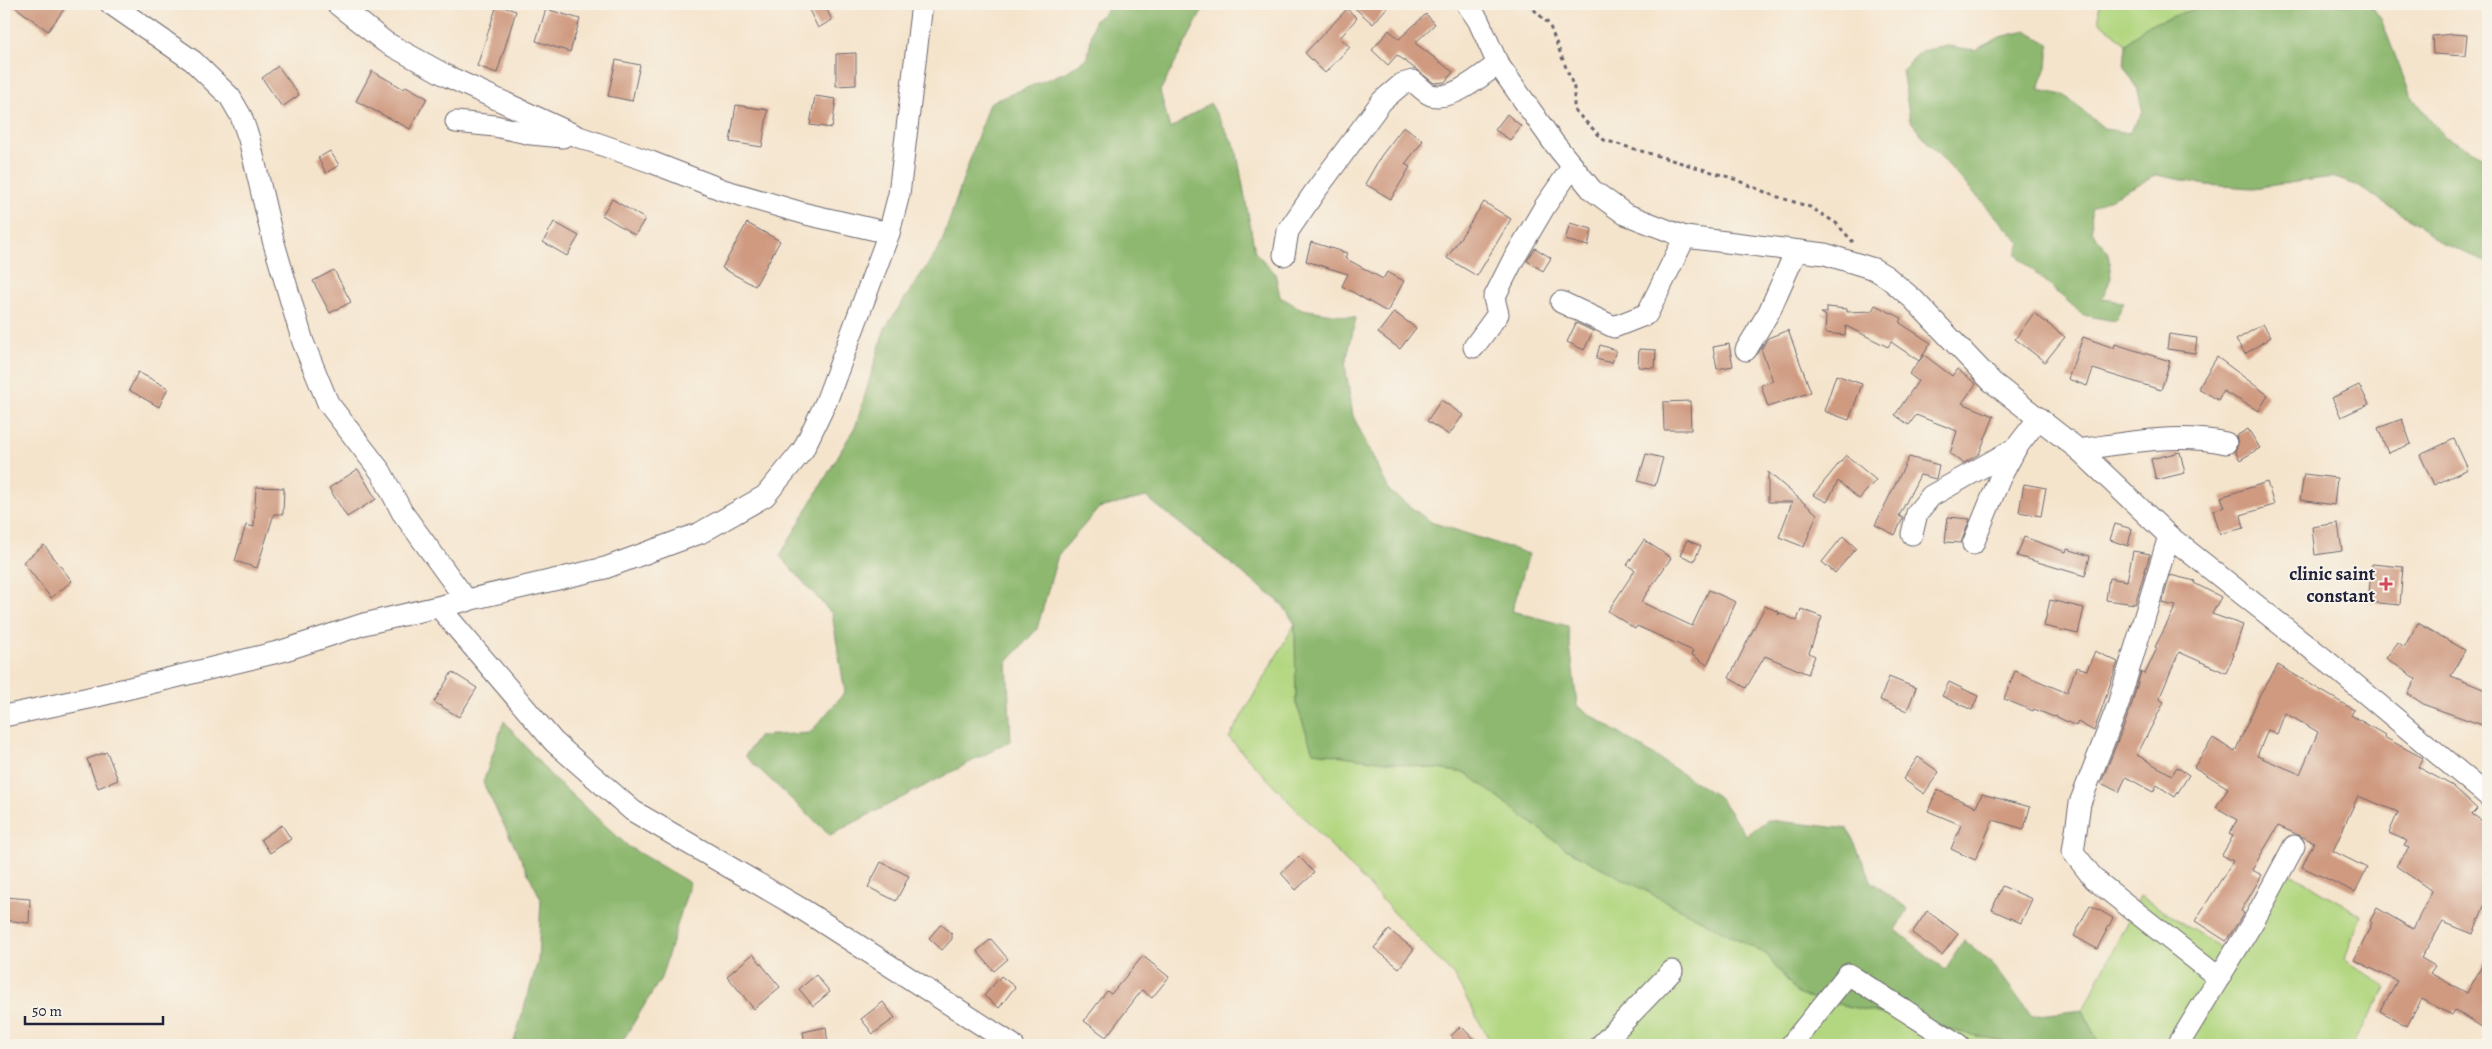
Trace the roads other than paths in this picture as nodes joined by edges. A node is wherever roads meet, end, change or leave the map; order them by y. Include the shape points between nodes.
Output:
1 (112, 4) edge
2 (337, 4) edge
3 (922, 4) edge
4 (1473, 9) edge
5 (1498, 64) junction
6 (456, 122) dead end
7 (579, 137) junction
8 (1573, 166) junction
9 (889, 233) junction
10 (1686, 237) junction
11 (1796, 251) junction
12 (1284, 255) dead end
13 (1562, 302) dead end
14 (1474, 348) dead end
15 (1746, 350) dead end
16 (2039, 418) junction
17 (2226, 443) dead end
18 (2016, 448) junction
19 (2079, 450) junction
20 (1912, 534) dead end
21 (2169, 536) junction
22 (1973, 544) dead end
23 (467, 601) junction
24 (439, 607) junction
25 (4, 716) edge
26 (2488, 796) edge
27 (2294, 846) dead end
28 (1672, 971) dead end
29 (2219, 978) junction
30 (1013, 1045) edge
31 (1601, 1045) edge
32 (1791, 1045) edge
33 (1959, 1045) edge
34 (2178, 1045) edge

1 - 23 street via 193,61 230,97 249,140 273,240 304,342 328,403 381,472 402,512
2 - 7 street via 385,42
3 - 9 street via 899,194
4 - 5 street
5 - 8 street
5 - 12 street via 1444,96 1430,95 1413,81 1402,84 1382,101 1288,231
6 - 7 street via 531,134
7 - 9 street via 723,190
8 - 10 street via 1592,190 1625,214
8 - 14 street via 1512,262 1494,298 1498,314
9 - 23 street via 826,402 803,450 765,496 700,533 605,568
10 - 11 street
10 - 13 street via 1647,314 1614,327
11 - 15 street via 1769,312
11 - 16 street via 1825,254 1874,269 1887,277 1913,299 1992,382
16 - 18 street
16 - 19 street
17 - 19 street via 2198,437 2129,442
18 - 20 street via 1931,496 1918,513
18 - 22 street
19 - 21 street
21 - 26 street via 2328,662
21 - 29 street via 2118,705 2080,803 2073,852 2094,879
23 - 24 street
24 - 25 street via 364,624 282,651
24 - 30 street via 554,742 633,811 805,911
27 - 29 street
28 - 31 street
29 - 34 street
32 - 33 street via 1848,974

